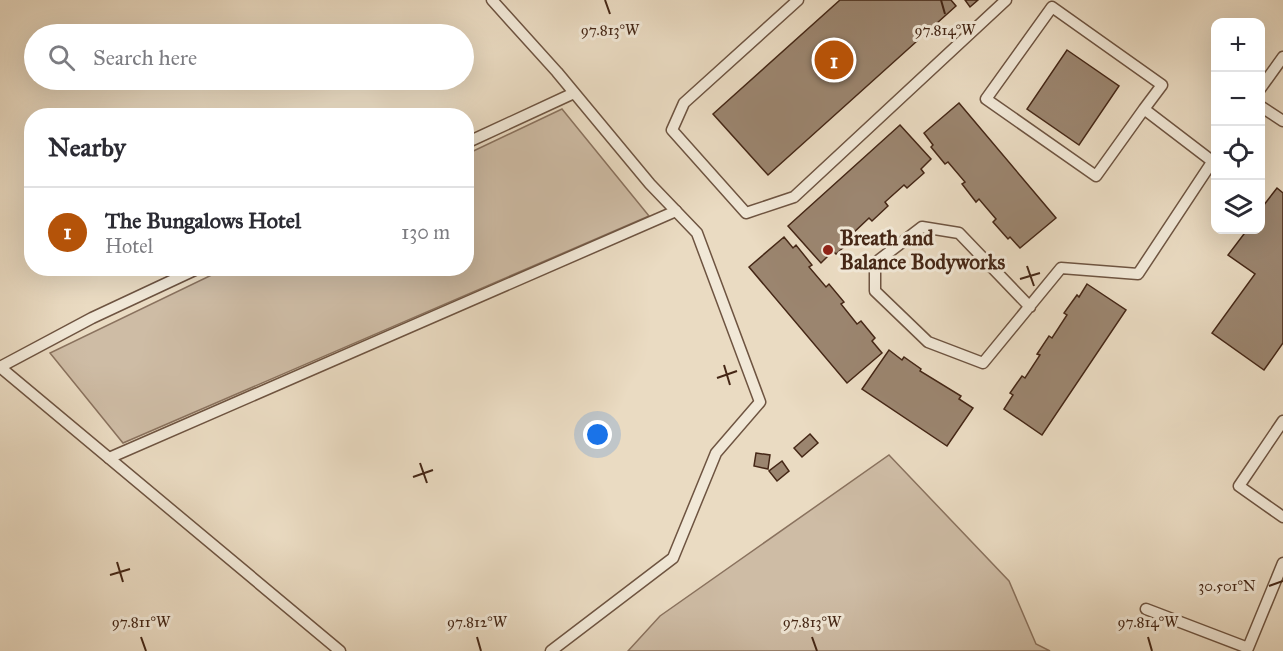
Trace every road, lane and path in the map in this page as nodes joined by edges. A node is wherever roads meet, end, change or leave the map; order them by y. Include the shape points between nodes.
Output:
1 (492, 0) edge
2 (798, 0) edge
3 (1006, 0) edge
4 (1283, 57) edge
5 (1265, 82) edge
6 (574, 93) junction
7 (1144, 109) junction
8 (1265, 109) edge
9 (1283, 120) edge
10 (474, 139) edge
11 (1211, 156) edge
12 (1211, 163) edge
13 (676, 211) junction
14 (182, 276) edge
15 (1030, 307) junction
16 (0, 367) edge
17 (1283, 421) edge
18 (109, 458) junction
19 (1283, 517) edge
20 (1283, 565) edge
21 (1146, 609) dead end
22 (340, 651) edge
23 (551, 651) edge

1 - 6 lane
2 - 3 lane via 684,103 672,130 746,213 794,197
4 - 5 lane
6 - 10 lane
6 - 13 lane
7 - 7 lane via 1161,85 1052,7 986,99 1096,177
7 - 11 lane
8 - 9 lane
12 - 15 lane via 1138,274 1061,268
13 - 18 lane
13 - 23 lane via 697,233 760,402 716,453 673,558
14 - 16 lane
15 - 15 lane via 983,363 928,342 875,291 876,263 922,227 959,233
16 - 18 lane
17 - 19 lane via 1239,486
18 - 22 lane
20 - 21 lane via 1248,648

